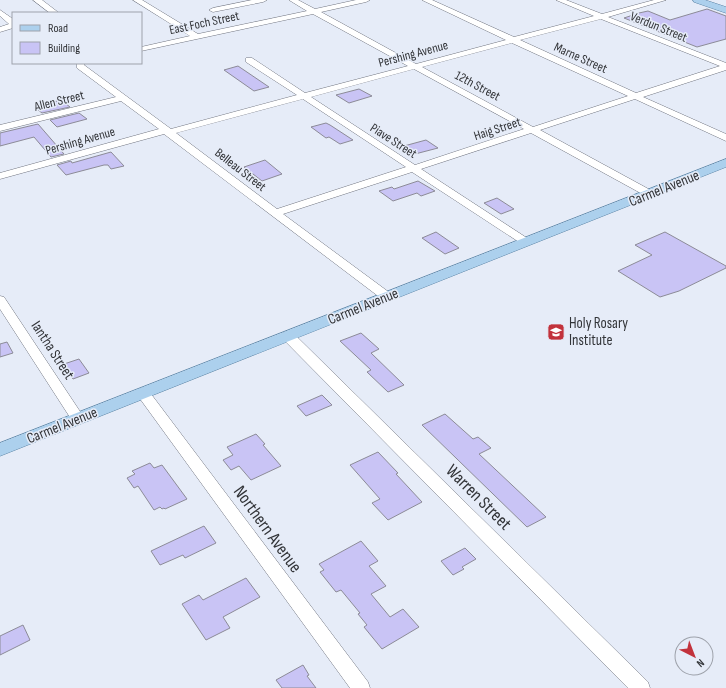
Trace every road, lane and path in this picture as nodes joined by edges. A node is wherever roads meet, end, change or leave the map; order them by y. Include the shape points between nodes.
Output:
1 (37, 0) edge
2 (138, 0) edge
3 (263, 0) edge
4 (293, 0) edge
5 (366, 0) edge
6 (426, 0) edge
7 (560, 0) edge
8 (662, 0) edge
9 (697, 0) edge
10 (213, 10) dead end
11 (726, 10) edge
12 (314, 11) junction
13 (0, 12) edge
14 (54, 12) edge
15 (601, 16) junction
16 (12, 23) edge
17 (12, 25) edge
18 (0, 30) edge
19 (197, 37) junction
20 (512, 40) junction
21 (142, 49) edge
22 (249, 60) dead end
23 (80, 64) edge
24 (415, 66) junction
25 (726, 67) edge
26 (303, 96) junction
27 (636, 96) junction
28 (124, 98) junction
29 (0, 128) edge
30 (532, 130) junction
31 (169, 131) junction
32 (726, 138) edge
33 (726, 163) edge
34 (413, 168) junction
35 (0, 176) edge
36 (650, 194) junction
37 (275, 213) junction
38 (526, 242) junction
39 (386, 296) junction
40 (0, 300) edge
41 (288, 336) junction
42 (142, 393) junction
43 (78, 419) junction
44 (0, 450) edge
45 (361, 688) edge
46 (640, 688) edge

1 - 14 street
2 - 19 street
3 - 10 street
4 - 12 street, 12th Street
5 - 12 street, East Foch Street
6 - 20 street, Marne Street
7 - 15 street, Verdun Street
8 - 15 street, Pershing Avenue
9 - 11 main road
12 - 19 street, East Foch Street
12 - 24 street, 12th Street
13 - 16 street
15 - 20 street, Pershing Avenue
15 - 25 street, Verdun Street
17 - 18 street
19 - 21 street, East Foch Street
20 - 24 street, Pershing Avenue
20 - 27 street, Marne Street
22 - 26 street, Piave Street
23 - 28 street, Belleau Street
24 - 26 street, Pershing Avenue
24 - 30 street, 12th Street
25 - 27 street, Haig Street
26 - 31 street, Pershing Avenue
26 - 34 street, Piave Street
27 - 30 street, Haig Street
27 - 32 street, Marne Street
28 - 29 street, Allen Street
28 - 31 street, Belleau Street
30 - 34 street, Haig Street
30 - 36 street, 12th Street
31 - 35 street, Pershing Avenue
31 - 37 street, Belleau Street
33 - 36 main road, Carmel Avenue
34 - 37 street, Haig Street
34 - 38 street, Piave Street
36 - 38 main road, Carmel Avenue
37 - 39 street, Belleau Street
38 - 39 main road, Carmel Avenue
39 - 41 main road, Carmel Avenue
40 - 43 street, Iantha Street
41 - 42 main road, Carmel Avenue
41 - 46 street, Warren Street
42 - 43 main road, Carmel Avenue
42 - 45 street, Northern Avenue
43 - 44 main road, Carmel Avenue

